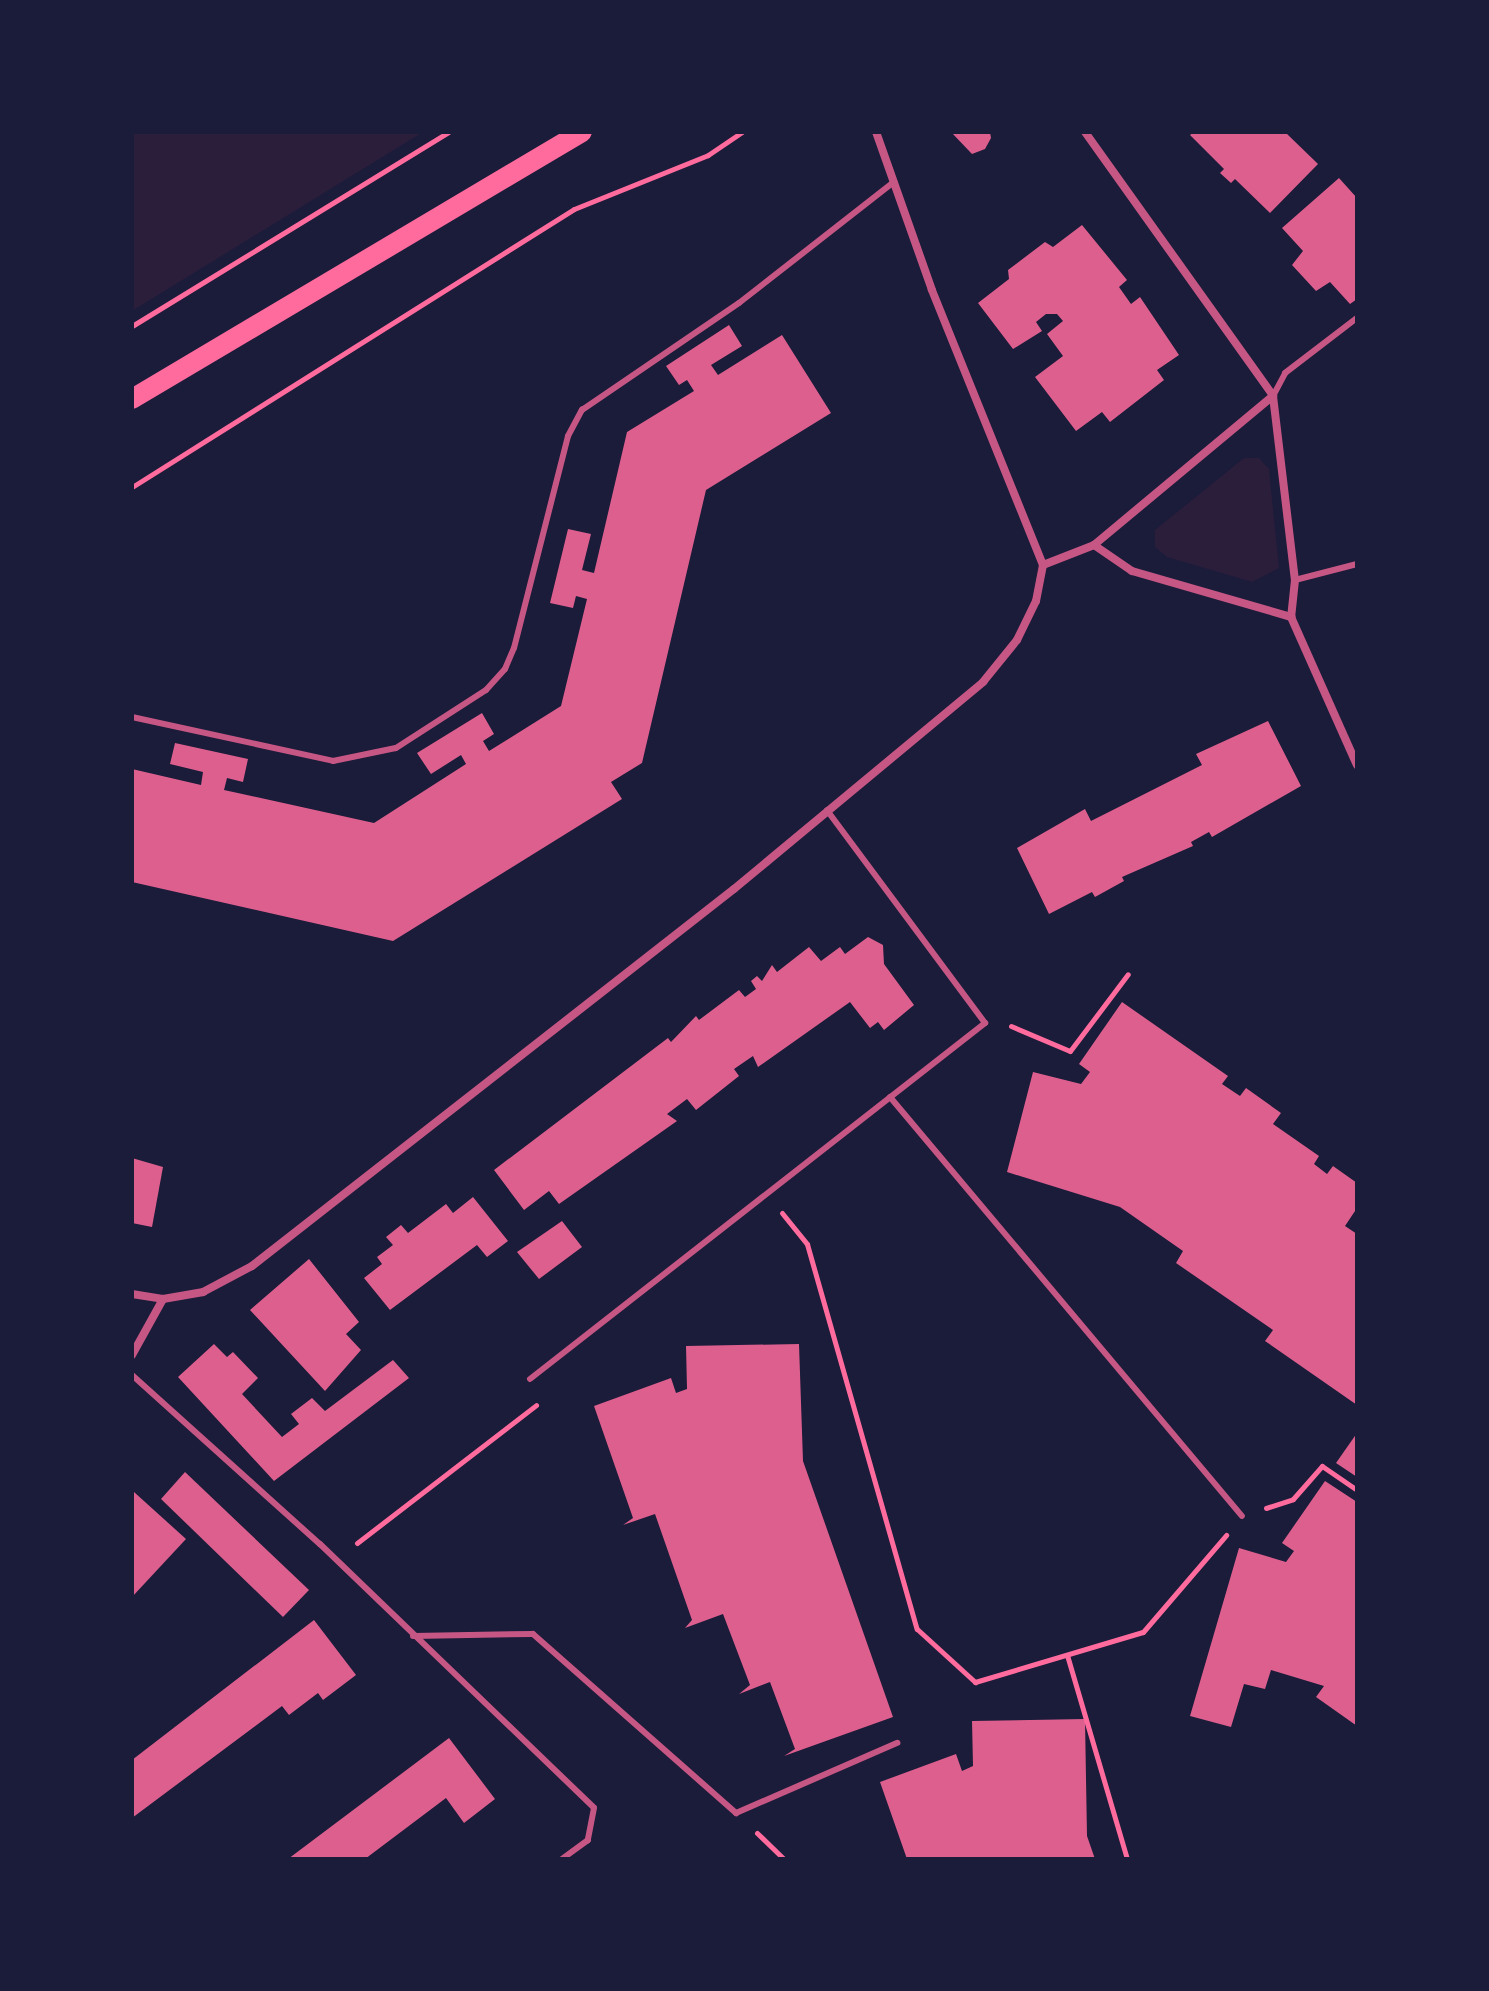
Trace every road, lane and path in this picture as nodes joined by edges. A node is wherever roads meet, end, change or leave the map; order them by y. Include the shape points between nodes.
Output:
1 (448, 132) edge
2 (582, 132) edge
3 (742, 132) edge
4 (876, 132) edge
5 (1085, 132) edge
6 (894, 182) junction
7 (1357, 318) edge
8 (132, 326) edge
9 (1273, 396) junction
10 (132, 399) edge
11 (132, 487) edge
12 (1094, 545) junction
13 (1357, 564) edge
14 (1043, 565) junction
15 (1295, 580) junction
16 (1291, 617) junction
17 (132, 717) edge
18 (1357, 765) edge
19 (827, 810) junction
20 (890, 1097) junction
21 (774, 1203) dead end
22 (132, 1294) edge
23 (163, 1299) junction
24 (132, 1355) edge
25 (132, 1375) edge
26 (530, 1379) dead end
27 (1357, 1490) edge
28 (1242, 1516) junction
29 (413, 1636) junction
30 (1067, 1655) junction
31 (897, 1743) dead end
32 (736, 1813) junction
33 (562, 1859) edge
34 (784, 1859) edge
35 (1127, 1859) edge

1 - 8 path
2 - 10 main road
3 - 11 path via 708,155 574,209
4 - 6 street
5 - 9 street
6 - 14 street
6 - 17 lane via 739,303 582,410 568,436 514,648 505,669 486,690 396,748 333,761
7 - 9 lane via 1285,373
9 - 12 street
9 - 15 street
12 - 14 street
12 - 16 street via 1132,571
13 - 15 lane
14 - 19 street via 1027,623 983,682
15 - 16 street
16 - 18 street
19 - 20 lane via 985,1023
19 - 23 street via 252,1266 203,1292
20 - 26 lane
20 - 28 lane
21 - 30 path via 807,1244 917,1629 975,1682
22 - 23 street
23 - 24 street
25 - 29 lane via 320,1544
27 - 28 path via 1322,1466 1293,1499
28 - 30 path via 1143,1632
29 - 32 lane via 533,1634
29 - 33 lane via 594,1808 588,1840
30 - 35 path
31 - 32 lane
32 - 34 path

